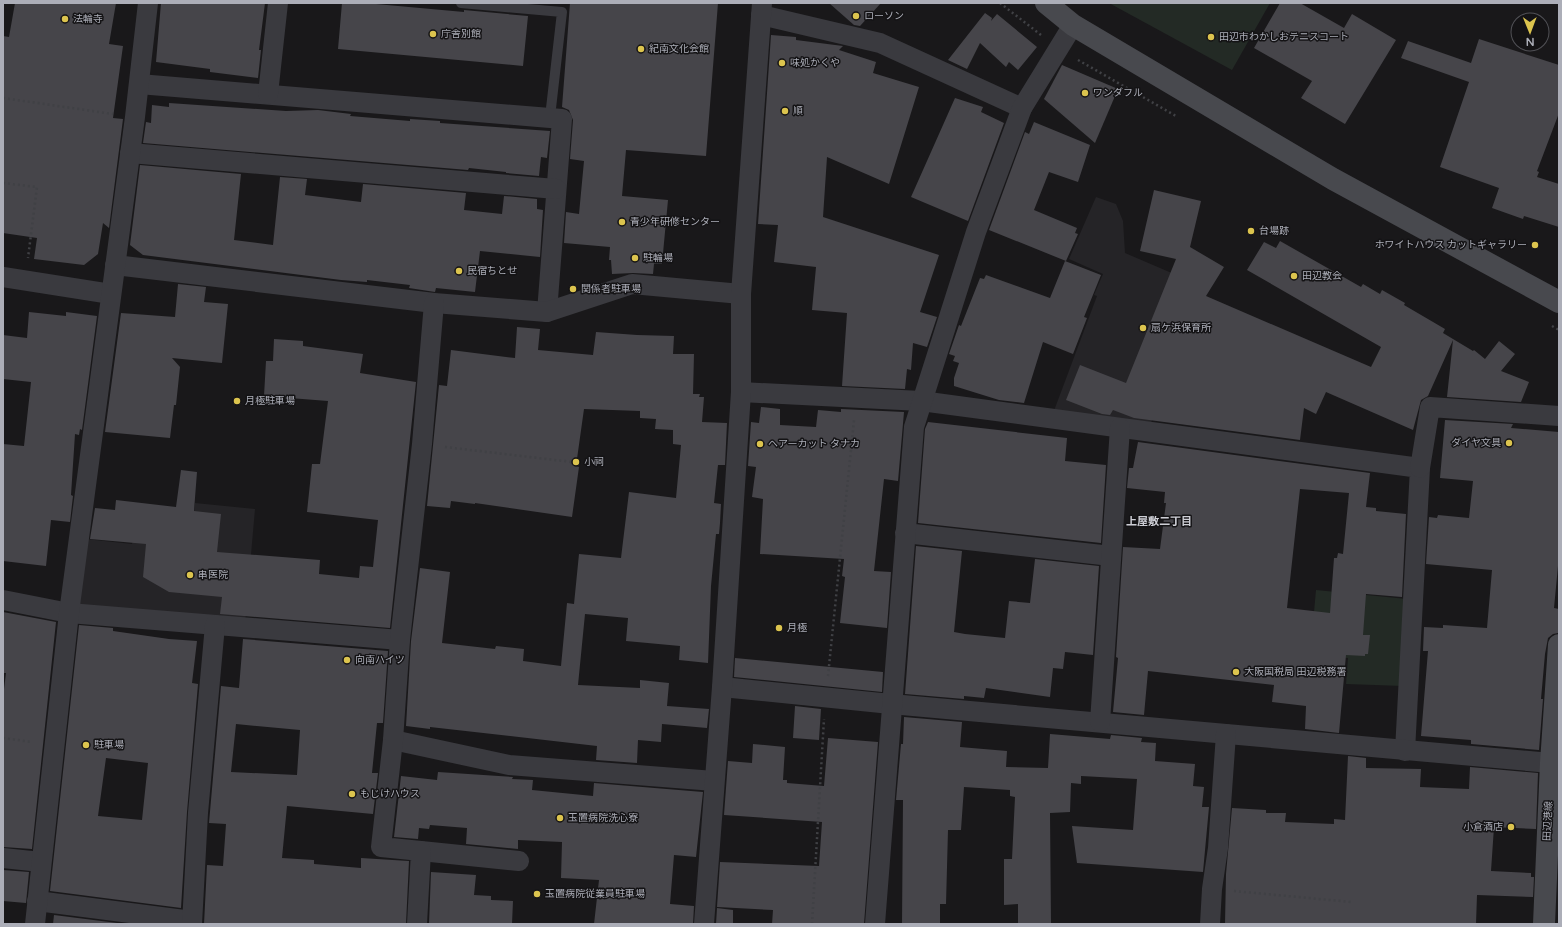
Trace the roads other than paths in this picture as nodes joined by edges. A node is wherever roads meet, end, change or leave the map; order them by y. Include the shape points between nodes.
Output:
1 (148, 3) edge
2 (278, 3) edge
3 (461, 3) edge
4 (1046, 3) edge
5 (762, 9) edge
6 (1073, 25) junction
7 (139, 84) junction
8 (268, 94) junction
9 (1022, 108) junction
10 (550, 117) junction
11 (130, 153) junction
12 (556, 189) junction
13 (115, 265) junction
14 (3, 277) edge
15 (111, 294) junction
16 (741, 294) junction
17 (1559, 302) edge
18 (434, 303) junction
19 (547, 312) junction
20 (741, 392) junction
21 (921, 402) junction
22 (1559, 416) edge
23 (1120, 428) junction
24 (1420, 468) junction
25 (905, 533) junction
26 (1111, 556) junction
27 (3, 600) edge
28 (69, 613) junction
29 (215, 625) junction
30 (400, 640) junction
31 (1559, 645) edge
32 (722, 688) junction
33 (891, 704) junction
34 (1100, 722) junction
35 (1226, 734) junction
36 (393, 740) junction
37 (1405, 751) junction
38 (1551, 763) junction
39 (714, 781) junction
40 (421, 851) junction
41 (3, 858) edge
42 (519, 861) dead end
43 (41, 862) junction
44 (37, 901) junction
45 (192, 923) edge
46 (34, 924) edge
47 (417, 924) edge
48 (704, 924) edge
49 (875, 924) edge
50 (1210, 924) edge
51 (1544, 924) edge

1 - 7 street
2 - 8 street
3 - 10 lane via 562,12
4 - 6 street
5 - 9 street via 880,43
5 - 16 street
6 - 9 street
6 - 17 street via 1333,179
7 - 8 street
7 - 11 street
8 - 10 street
9 - 21 street via 976,232
10 - 12 street via 562,119
11 - 12 street
11 - 13 street
12 - 19 street
13 - 15 street
13 - 18 street
14 - 15 street
15 - 28 street
16 - 19 street via 632,284
16 - 20 street
18 - 19 street
18 - 30 street via 422,444
20 - 21 street
20 - 32 street
21 - 23 street
21 - 25 street via 914,427
22 - 24 street via 1430,407
23 - 24 street
23 - 26 street
24 - 37 street
25 - 26 street
25 - 33 street
26 - 34 street
27 - 28 street
28 - 29 street
28 - 43 street
29 - 30 street
29 - 45 street via 199,806
30 - 36 street
31 - 38 street, 田辺港線
32 - 33 street
32 - 39 street
33 - 34 street
33 - 49 street
34 - 35 street
35 - 37 street
35 - 50 street
36 - 39 street via 509,765
36 - 40 street via 381,847
37 - 38 street
38 - 51 street, 田辺港線
39 - 48 street
40 - 42 street
40 - 47 street
41 - 43 street
43 - 44 street
44 - 45 street
44 - 46 street

